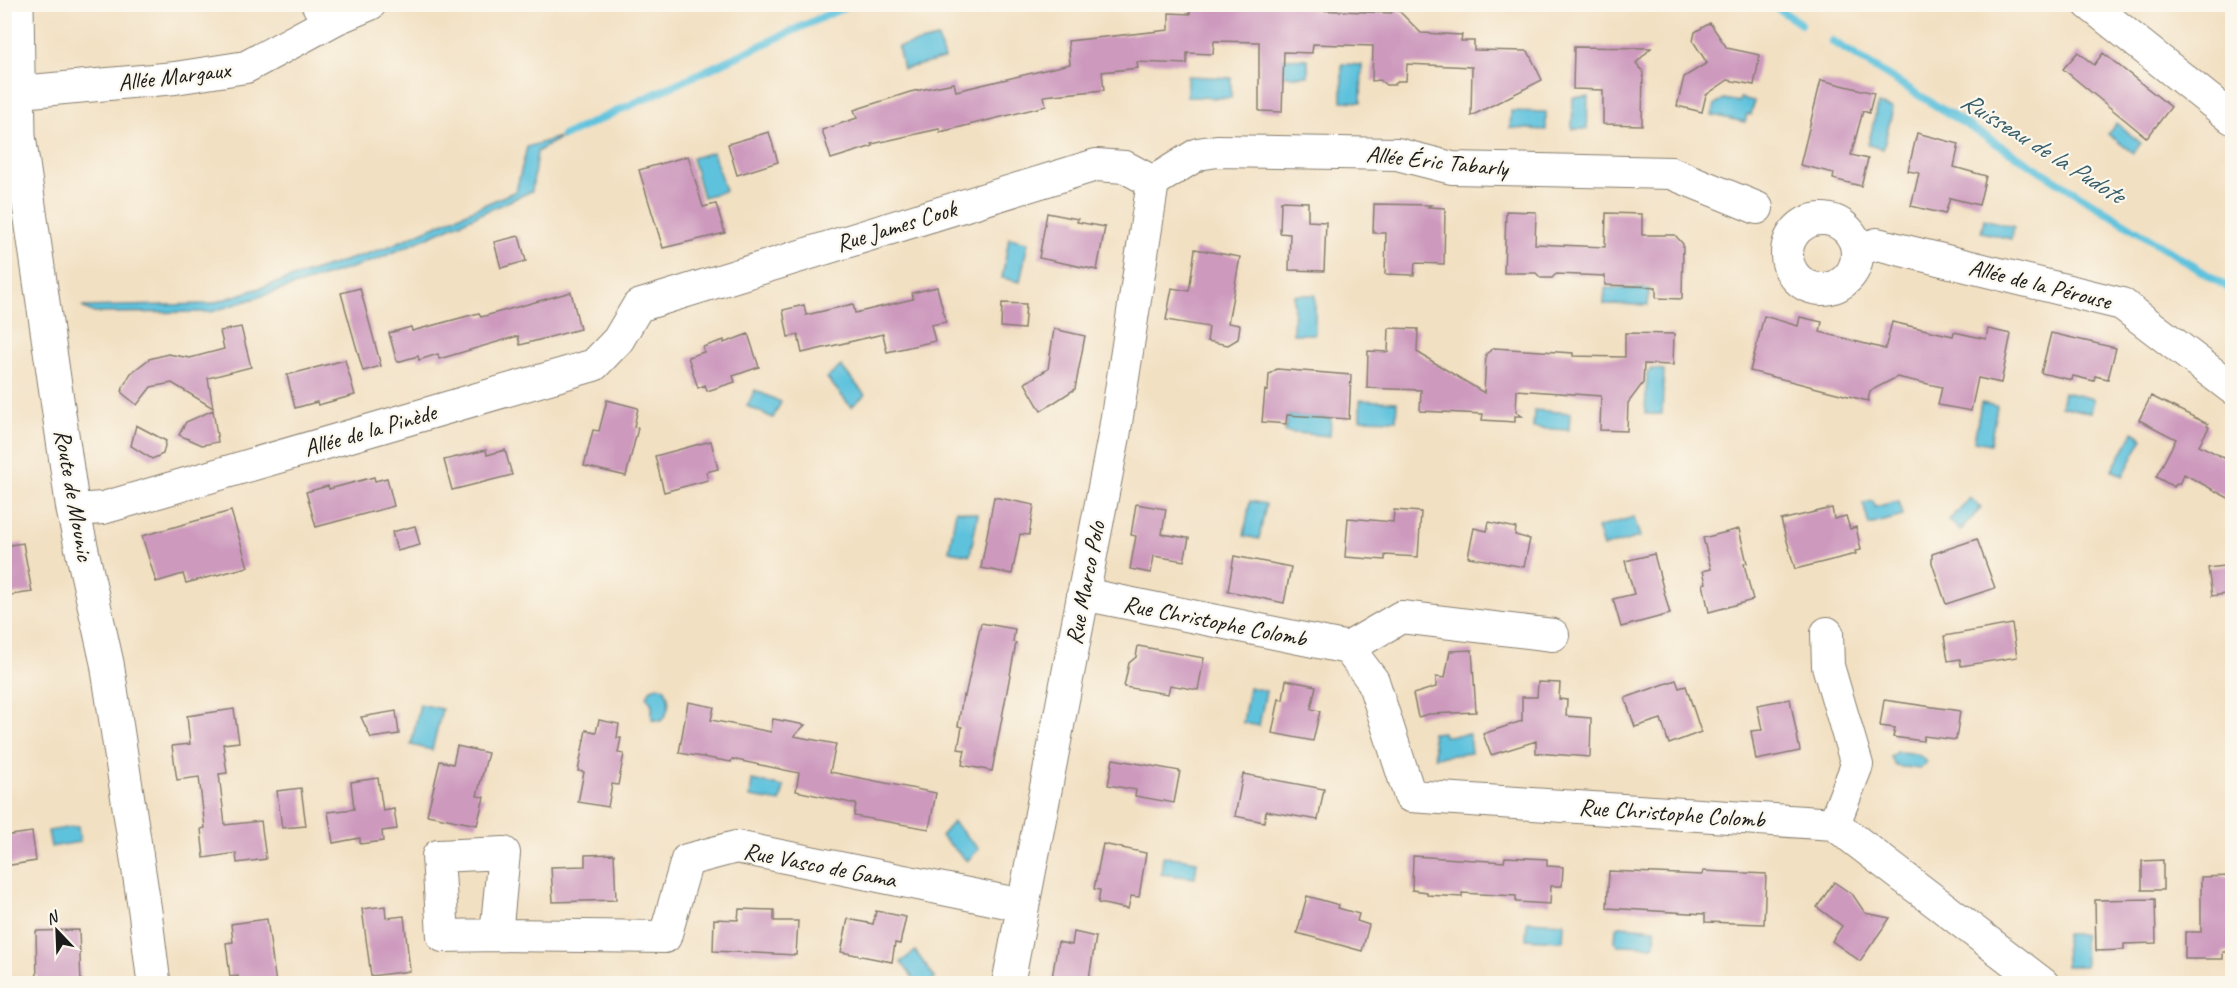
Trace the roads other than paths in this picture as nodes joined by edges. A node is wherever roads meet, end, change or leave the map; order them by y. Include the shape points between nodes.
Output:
1 (17, 4) edge
2 (370, 4) edge
3 (2089, 4) edge
4 (314, 16) edge
5 (20, 92) junction
6 (2232, 118) edge
7 (1153, 182) junction
8 (1757, 208) dead end
9 (1858, 250) dead end
10 (638, 306) joint
11 (2232, 388) edge
12 (73, 510) junction
13 (1083, 594) junction
14 (1827, 633) dead end
15 (1553, 635) dead end
16 (1348, 648) junction
17 (1834, 824) junction
18 (1022, 905) junction
19 (496, 935) dead end
20 (154, 984) edge
21 (1008, 984) edge
22 (2043, 984) edge

1 - 5 main road, Route de Mounic
2 - 4 street, Allée Margaux
3 - 6 street
4 - 5 street, Allée Margaux via 246,67 175,78
5 - 12 main road, Route de Mounic via 19,136
7 - 8 street, Allée Éric Tabarly via 1198,154 1217,151 1397,154 1452,168 1671,173
7 - 10 street, Rue James Cook via 1125,167 1096,165
7 - 13 street, Rue Marco Polo via 1114,436
9 - 11 street, Allée de la Pérouse via 1876,244 2122,304
10 - 12 street, Allée de la Pinède via 618,340 594,365 103,508
12 - 20 main road, Route de Mounic via 107,663
13 - 16 street, Rue Christophe Colomb
13 - 18 street, Rue Marco Polo
14 - 17 street via 1828,666 1857,765
15 - 16 street via 1401,618
16 - 17 street, Rue Christophe Colomb via 1373,681 1410,796
17 - 22 street
18 - 19 street, Rue Vasco de Gama via 736,847 687,860 665,937
18 - 21 street, Rue Marco Polo

